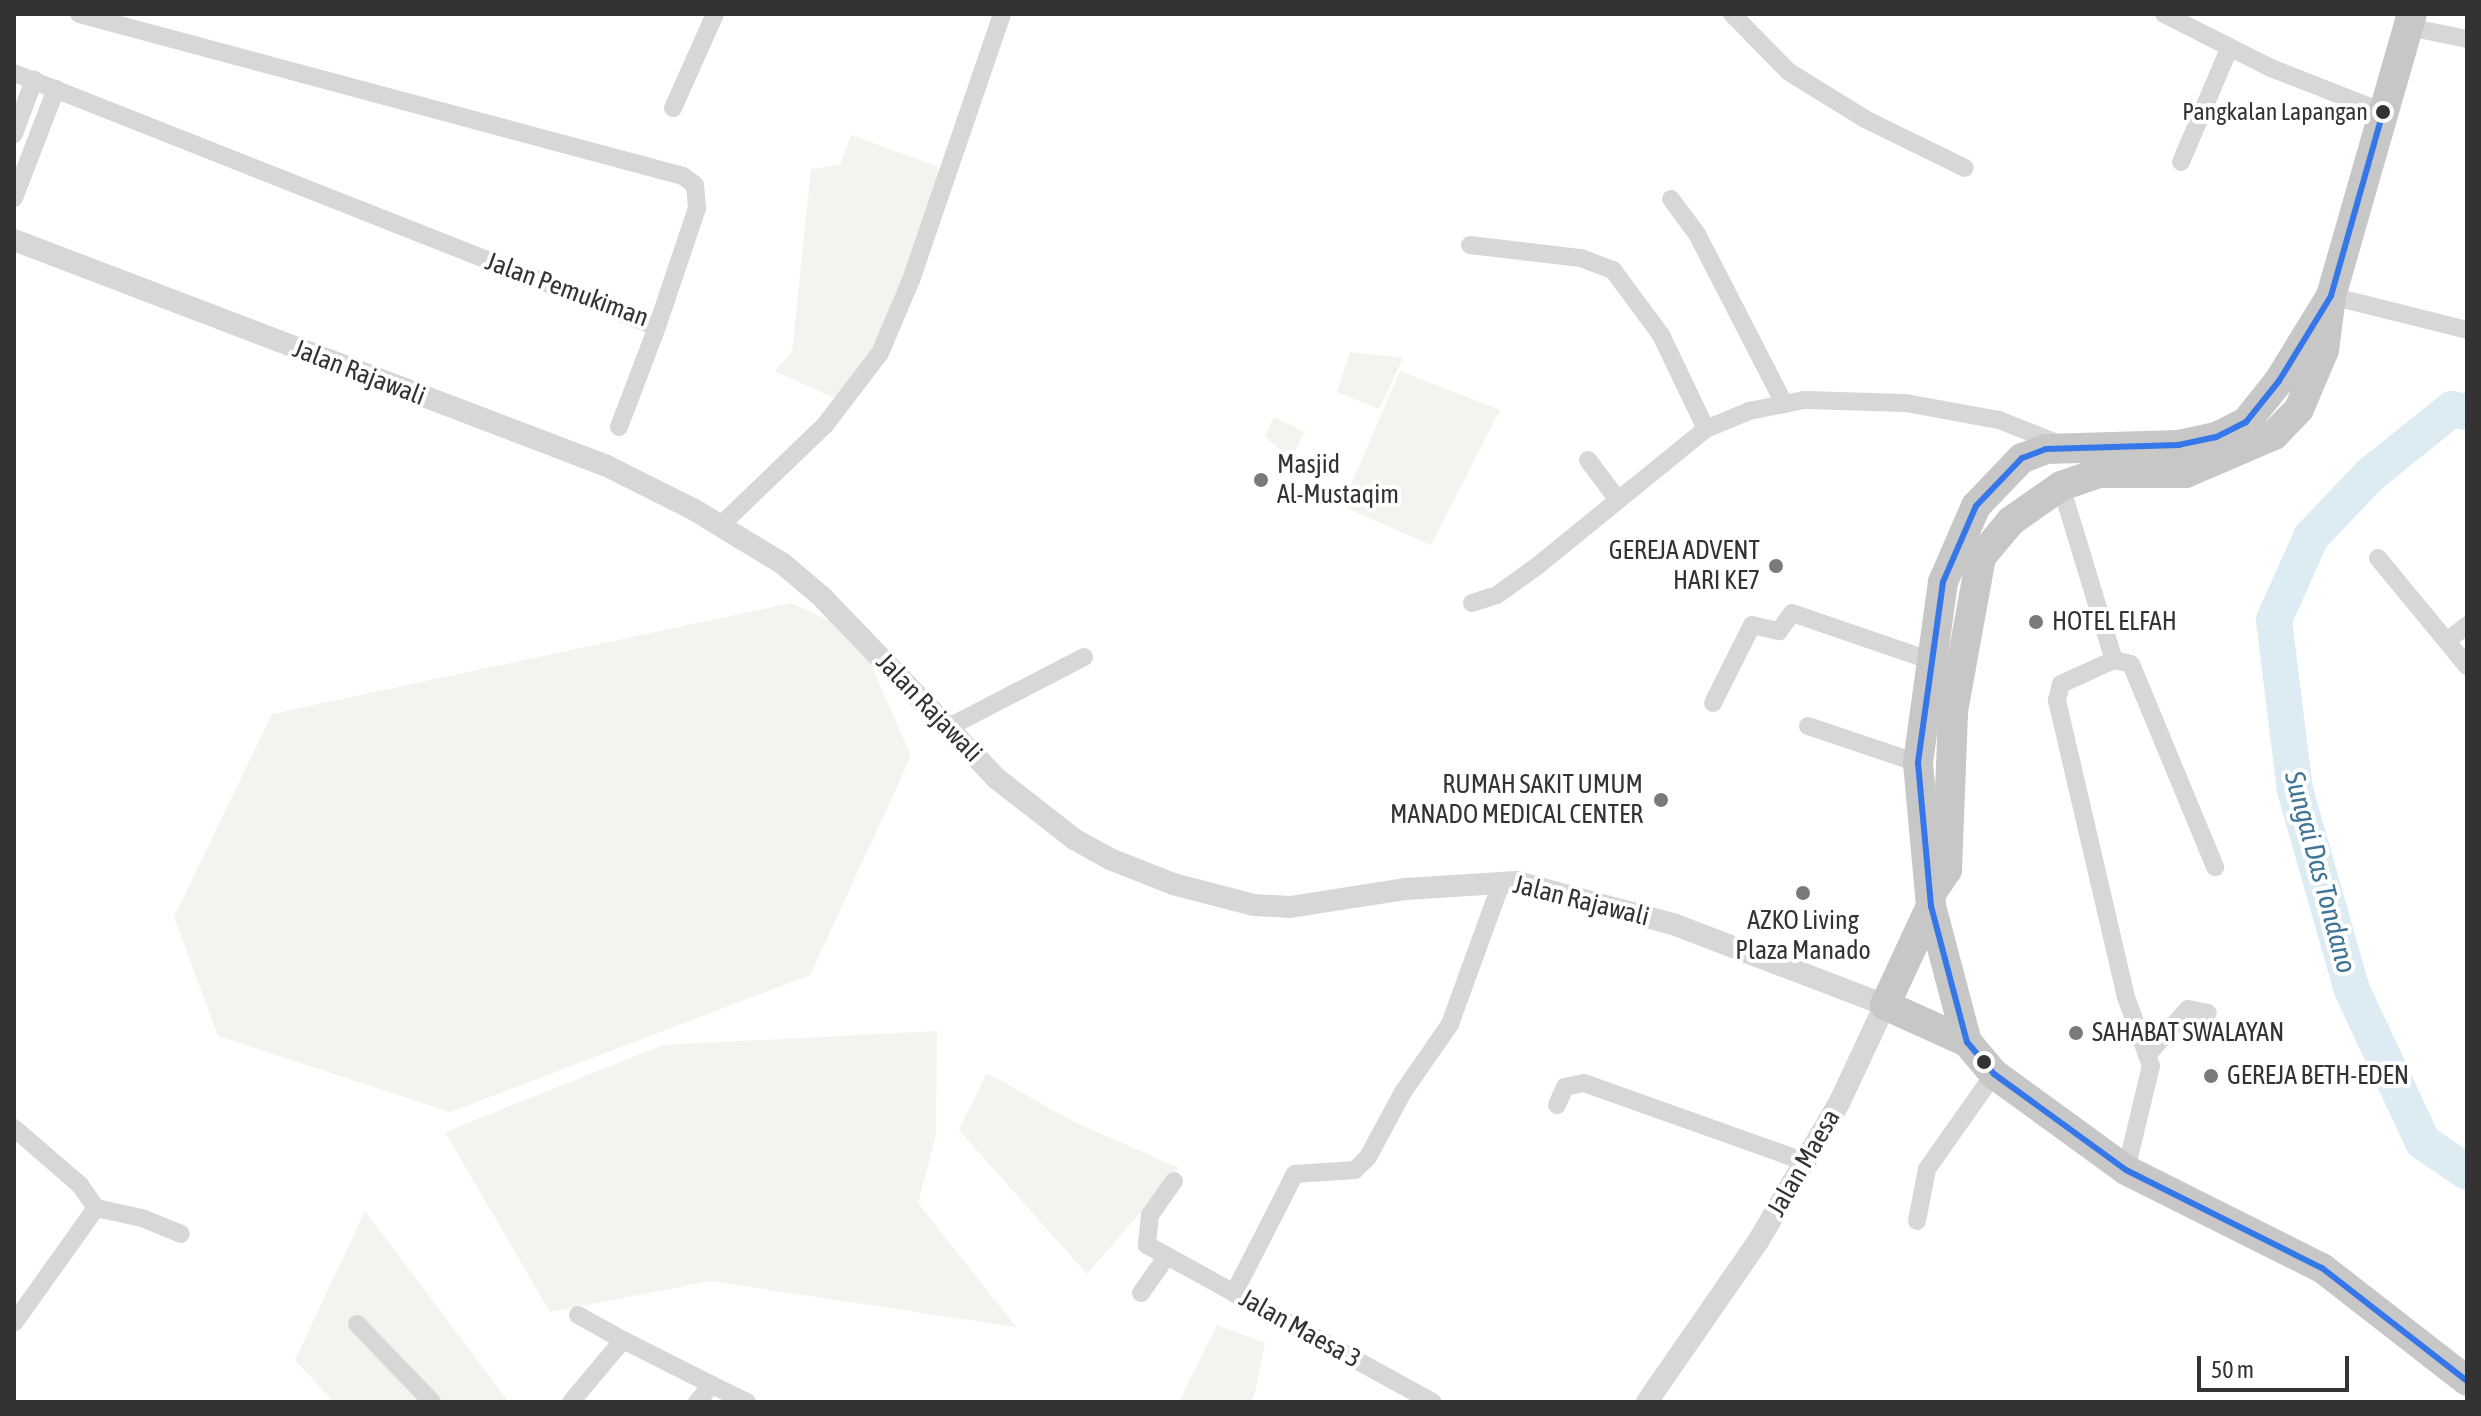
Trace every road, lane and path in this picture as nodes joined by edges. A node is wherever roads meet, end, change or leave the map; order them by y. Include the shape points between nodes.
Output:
1 (79, 14) edge
2 (715, 14) edge
3 (1002, 14) edge
4 (1732, 14) edge
5 (2164, 14) edge
6 (2411, 20) edge
7 (2467, 39) edge
8 (2229, 49) junction
9 (14, 73) edge
10 (34, 80) junction
11 (56, 89) junction
12 (673, 108) dead end
13 (2383, 112) junction
14 (14, 134) edge
15 (2181, 162) dead end
16 (1965, 168) dead end
17 (14, 198) edge
18 (1671, 199) dead end
19 (14, 240) edge
20 (1470, 245) dead end
21 (2331, 296) junction
22 (657, 327) junction
23 (2467, 330) edge
24 (1784, 403) junction
25 (619, 427) dead end
26 (1706, 429) junction
27 (2070, 449) junction
28 (1588, 460) dead end
29 (2099, 473) junction
30 (2061, 486) junction
31 (1618, 500) junction
32 (721, 525) junction
33 (2378, 558) dead end
34 (1472, 603) dead end
35 (2467, 625) edge
36 (2448, 640) junction
37 (1084, 657) dead end
38 (2114, 660) junction
39 (1932, 661) junction
40 (2467, 666) edge
41 (1713, 703) dead end
42 (1808, 726) dead end
43 (949, 727) junction
44 (1918, 763) junction
45 (2215, 867) dead end
46 (1502, 881) junction
47 (1931, 899) junction
48 (1885, 1005) junction
49 (2208, 1013) dead end
50 (1967, 1042) junction
51 (2148, 1054) junction
52 (1994, 1074) junction
53 (1557, 1105) dead end
54 (14, 1128) edge
55 (1806, 1162) junction
56 (2126, 1170) junction
57 (1174, 1181) dead end
58 (96, 1208) junction
59 (1917, 1221) dead end
60 (181, 1234) dead end
61 (1167, 1256) junction
62 (1141, 1293) dead end
63 (1234, 1293) junction
64 (578, 1315) dead end
65 (14, 1323) edge
66 (357, 1324) dead end
67 (623, 1340) junction
68 (2467, 1381) edge
69 (712, 1385) junction
70 (432, 1402) edge
71 (571, 1402) edge
72 (697, 1402) edge
73 (747, 1402) edge
74 (1433, 1402) edge
75 (1647, 1402) edge

1 - 22 street, Jalan Pemukiman via 683,176 695,185 697,208
2 - 12 street
3 - 32 street via 880,353 825,425
4 - 16 street via 1789,72 1852,112
5 - 8 street
6 - 7 street
6 - 13 highway
8 - 13 street
8 - 15 street
9 - 10 street, Jalan Pemukiman
10 - 11 street, Jalan Pemukiman
10 - 14 street
11 - 17 street
11 - 22 street, Jalan Pemukiman
13 - 21 highway
18 - 24 street via 1697,234
19 - 32 street, Jalan Rajawali via 607,466
20 - 26 street via 1581,258 1613,270 1661,335
21 - 23 street
21 - 27 highway via 2285,372 2246,422 2216,437 2179,445
21 - 29 highway, Jalan Maesa via 2329,329 2308,392 2274,435 2186,473
22 - 25 street
24 - 26 street
24 - 27 street via 1852,397 1906,403 1999,420
26 - 31 street
27 - 29 street via 2088,458
27 - 39 highway via 2046,449 2022,458 1976,506 1943,582
28 - 31 street
29 - 30 highway, Jalan Maesa
30 - 38 street
30 - 47 highway, Jalan Maesa via 2011,521 1981,557 1953,711 1947,870
31 - 34 street via 1497,595
32 - 43 street, Jalan Rajawali via 783,564 822,597
33 - 36 street
35 - 36 street
36 - 40 street
37 - 43 street
38 - 45 street via 2127,661 2134,671
38 - 51 street via 2061,684 2057,700 2126,997
39 - 41 street via 1792,613 1779,631 1758,624 1745,632
39 - 44 highway
42 - 44 street
43 - 46 street, Jalan Rajawali via 996,778 1074,839 1173,884 1254,905 1290,907
44 - 47 highway
46 - 48 street, Jalan Rajawali via 1582,896 1673,924
46 - 63 street via 1450,1024 1403,1092 1368,1157 1355,1170 1295,1174
47 - 48 highway, Jalan Maesa
47 - 50 highway
48 - 50 highway
48 - 55 street, Jalan Maesa
49 - 51 street via 2188,1009
50 - 52 highway
51 - 56 street via 2150,1080
52 - 56 highway
52 - 59 street via 1927,1169
53 - 55 street via 1565,1087 1584,1083
54 - 58 street via 80,1185
55 - 75 street, Jalan Maesa
56 - 68 highway via 2322,1268
57 - 61 street, Jalan Maesa 3 via 1150,1215 1144,1242
58 - 60 street via 127,1213
58 - 65 street
61 - 62 street
61 - 63 street, Jalan Maesa 3
63 - 74 street, Jalan Maesa 3
64 - 67 street
66 - 70 street
67 - 69 street
67 - 71 street
69 - 72 street
69 - 73 street

